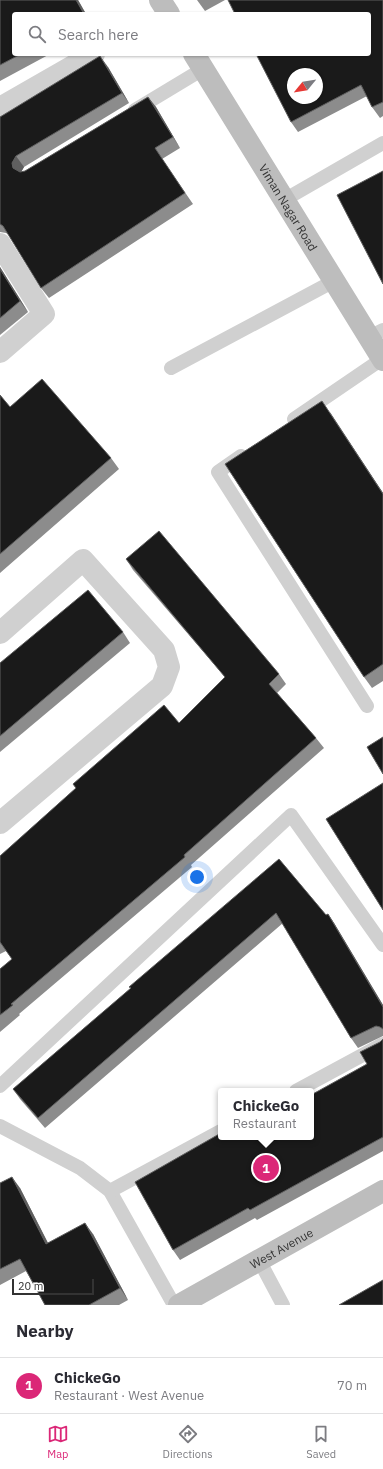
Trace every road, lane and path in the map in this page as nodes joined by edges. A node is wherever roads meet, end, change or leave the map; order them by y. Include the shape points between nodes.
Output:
1 (91, 56) edge
2 (198, 62) edge
3 (0, 108) edge
4 (124, 117) edge
5 (383, 143) edge
6 (284, 200) junction
7 (0, 244) edge
8 (334, 281) junction
9 (376, 334) edge
10 (0, 352) edge
11 (383, 360) edge
12 (171, 368) dead end
13 (283, 428) edge
14 (250, 450) edge
15 (0, 633) edge
16 (367, 706) dead end
17 (0, 823) edge
18 (383, 945) edge
19 (383, 1044) edge
20 (0, 1086) edge
21 (302, 1088) edge
22 (0, 1126) edge
23 (218, 1133) edge
24 (110, 1191) junction
25 (383, 1191) edge
26 (259, 1260) junction
27 (174, 1305) edge
28 (179, 1305) edge
29 (283, 1305) edge

1 - 3 street
2 - 4 lane
2 - 6 street, Viman Nagar Road
5 - 6 lane
6 - 8 street, Viman Nagar Road
7 - 10 street via 44,314
8 - 9 street, Viman Nagar Road
8 - 12 lane
9 - 11 street, Viman Nagar Road
11 - 13 lane
14 - 16 lane via 218,472
15 - 17 street via 83,560 164,650 169,666 162,686
18 - 20 lane via 291,815
19 - 21 lane
22 - 24 lane via 80,1168
23 - 24 lane
24 - 27 lane
25 - 26 street, West Avenue
26 - 28 street, West Avenue
26 - 29 lane

